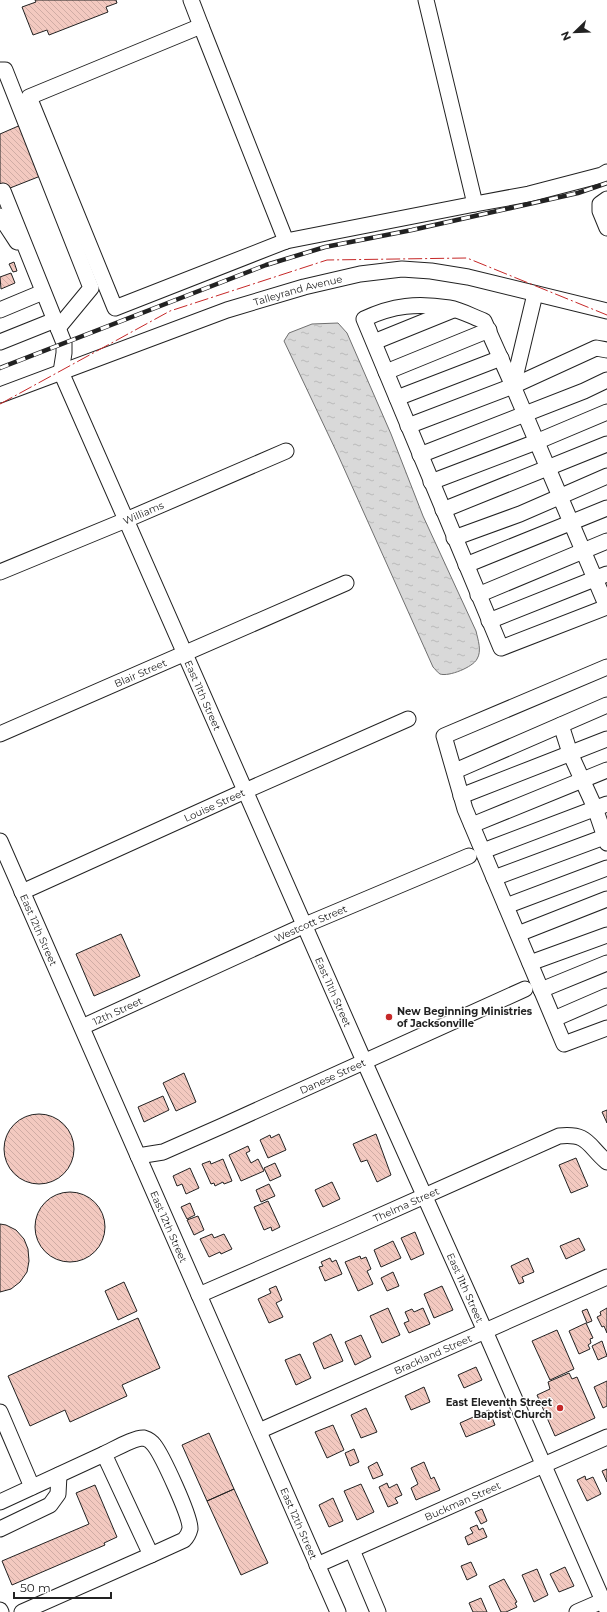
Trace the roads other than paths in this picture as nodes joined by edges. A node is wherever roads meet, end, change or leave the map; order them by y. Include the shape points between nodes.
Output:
1 (191, 0) edge
2 (426, 0) edge
3 (201, 26) junction
4 (0, 70) edge
5 (607, 172) edge
6 (3, 191) dead end
7 (607, 199) edge
8 (475, 204) junction
9 (0, 216) edge
10 (607, 228) edge
11 (286, 242) junction
12 (28, 255) junction
13 (43, 292) junction
14 (535, 294) junction
15 (0, 310) edge
16 (454, 310) junction
17 (607, 312) edge
18 (56, 324) junction
19 (488, 330) junction
20 (0, 342) edge
21 (374, 342) junction
22 (602, 349) edge
23 (501, 358) junction
24 (61, 372) junction
25 (386, 372) junction
26 (607, 380) edge
27 (512, 386) junction
28 (0, 395) edge
29 (397, 398) junction
30 (607, 412) edge
31 (525, 413) junction
32 (408, 426) junction
33 (536, 442) junction
34 (607, 444) edge
35 (286, 451) dead end
36 (420, 455) junction
37 (548, 468) junction
38 (607, 476) edge
39 (431, 482) junction
40 (560, 497) junction
41 (607, 508) edge
42 (443, 510) junction
43 (126, 520) junction
44 (571, 522) junction
45 (454, 538) junction
46 (607, 540) edge
47 (583, 551) junction
48 (466, 565) junction
49 (0, 572) edge
50 (601, 577) edge
51 (346, 583) dead end
52 (478, 595) junction
53 (607, 607) edge
54 (489, 621) junction
55 (184, 653) junction
56 (607, 668) edge
57 (607, 705) edge
58 (408, 719) dead end
59 (561, 725) junction
60 (0, 734) edge
61 (607, 739) edge
62 (570, 753) junction
63 (607, 770) edge
64 (455, 771) junction
65 (582, 780) junction
66 (245, 791) junction
67 (462, 796) junction
68 (601, 806) edge
69 (472, 825) junction
70 (606, 839) edge
71 (0, 841) edge
72 (476, 854) junction
73 (607, 868) edge
74 (494, 878) junction
75 (22, 892) junction
76 (607, 899) edge
77 (506, 906) junction
78 (305, 926) junction
79 (518, 934) junction
80 (607, 935) edge
81 (530, 963) junction
82 (607, 963) edge
83 (524, 989) dead end
84 (541, 990) junction
85 (154, 995) joint
86 (607, 996) edge
87 (554, 1019) junction
88 (82, 1027) junction
89 (607, 1028) edge
90 (364, 1061) junction
91 (138, 1156) junction
92 (607, 1162) edge
93 (424, 1196) junction
94 (607, 1277) edge
95 (199, 1295) junction
96 (485, 1330) junction
97 (0, 1412) edge
98 (258, 1431) junction
99 (607, 1437) edge
100 (104, 1454) junction
101 (544, 1465) junction
102 (60, 1474) junction
103 (32, 1487) junction
104 (0, 1502) edge
105 (0, 1529) edge
106 (352, 1550) junction
107 (151, 1555) junction
108 (318, 1565) junction
109 (606, 1603) edge
110 (22, 1612) edge
111 (338, 1612) edge
112 (378, 1612) edge
113 (577, 1612) edge

1 - 3 street
2 - 8 street
3 - 11 street
3 - 11 street via 29,97 115,308
4 - 18 street via 5,70 91,288
5 - 8 street via 529,194
6 - 12 street
7 - 10 street via 600,204
8 - 11 street
9 - 12 street
12 - 13 street
13 - 15 street
13 - 18 street
14 - 17 street, Talleyrand Avenue
14 - 24 street, Talleyrand Avenue via 432,271 402,269 360,274 304,287 227,310
14 - 27 street
16 - 19 street via 484,321
16 - 21 street
16 - 21 street via 410,305 382,311 364,319
18 - 20 street
18 - 24 street via 64,343
19 - 23 street
19 - 25 street
21 - 25 street
22 - 27 street
23 - 27 street
23 - 29 street
24 - 28 street, Talleyrand Avenue
24 - 43 street, East 11th Street
25 - 29 street
26 - 31 street
27 - 31 street
27 - 32 street
29 - 32 street
30 - 33 street
31 - 33 street
31 - 36 street
32 - 36 street
33 - 37 street
33 - 39 street
34 - 37 street
35 - 43 street, Williams
36 - 39 street
37 - 40 street
37 - 42 street
38 - 40 street
39 - 42 street
40 - 44 street
40 - 45 street
41 - 44 street
42 - 45 street
43 - 49 street, Williams
43 - 55 street, East 11th Street
44 - 47 street
44 - 48 street
45 - 48 street
46 - 47 street
47 - 50 street
47 - 52 street
48 - 52 street
50 - 53 street
50 - 54 street
51 - 55 street, Blair Street
52 - 54 street
53 - 54 street via 501,648
55 - 60 street, Blair Street
55 - 66 street, East 11th Street
56 - 64 street via 444,736
57 - 59 street
58 - 66 street, Louise Street
59 - 62 street
59 - 64 street
61 - 62 street
62 - 65 street
62 - 67 street
63 - 65 street
64 - 67 street
65 - 68 street
65 - 69 street
66 - 75 street, Louise Street
66 - 78 street, East 11th Street
67 - 69 street
68 - 70 street
68 - 72 street, Westcott Street
69 - 72 street
70 - 74 street
71 - 75 street, East 12th Street
72 - 74 street
72 - 78 street, Westcott Street
73 - 77 street
74 - 77 street
75 - 88 street, East 12th Street
76 - 79 street
77 - 79 street
78 - 85 street, Westcott Street
78 - 90 street, East 11th Street
79 - 81 street
80 - 81 street
81 - 84 street
82 - 84 street
83 - 90 street, Danese Street
84 - 87 street
85 - 88 street, 12th Street
86 - 87 street
87 - 89 street via 564,1044
88 - 91 street, East 12th Street
90 - 91 street, Danese Street via 163,1152
90 - 93 street, East 11th Street
91 - 95 street, East 12th Street
92 - 93 street, Thelma Street via 584,1139 572,1135 559,1136
93 - 95 street, Thelma Street
93 - 96 street, East 11th Street
94 - 96 street, Brackland Street
95 - 98 street, East 12th Street
96 - 98 street, Brackland Street
96 - 101 street, East 11th Street
97 - 103 street
98 - 108 street, East 12th Street
99 - 101 street, Buckman Street
100 - 102 street
100 - 107 street
100 - 107 street via 138,1439 150,1441 158,1450 186,1510 190,1529 188,1535 184,1540
101 - 106 street, Buckman Street
101 - 109 street, East 11th Street
102 - 103 street
102 - 105 street via 58,1494 50,1506
103 - 104 street
106 - 108 street, Buckman Street
106 - 112 street
107 - 110 street
108 - 111 street, East 12th Street
109 - 113 street

